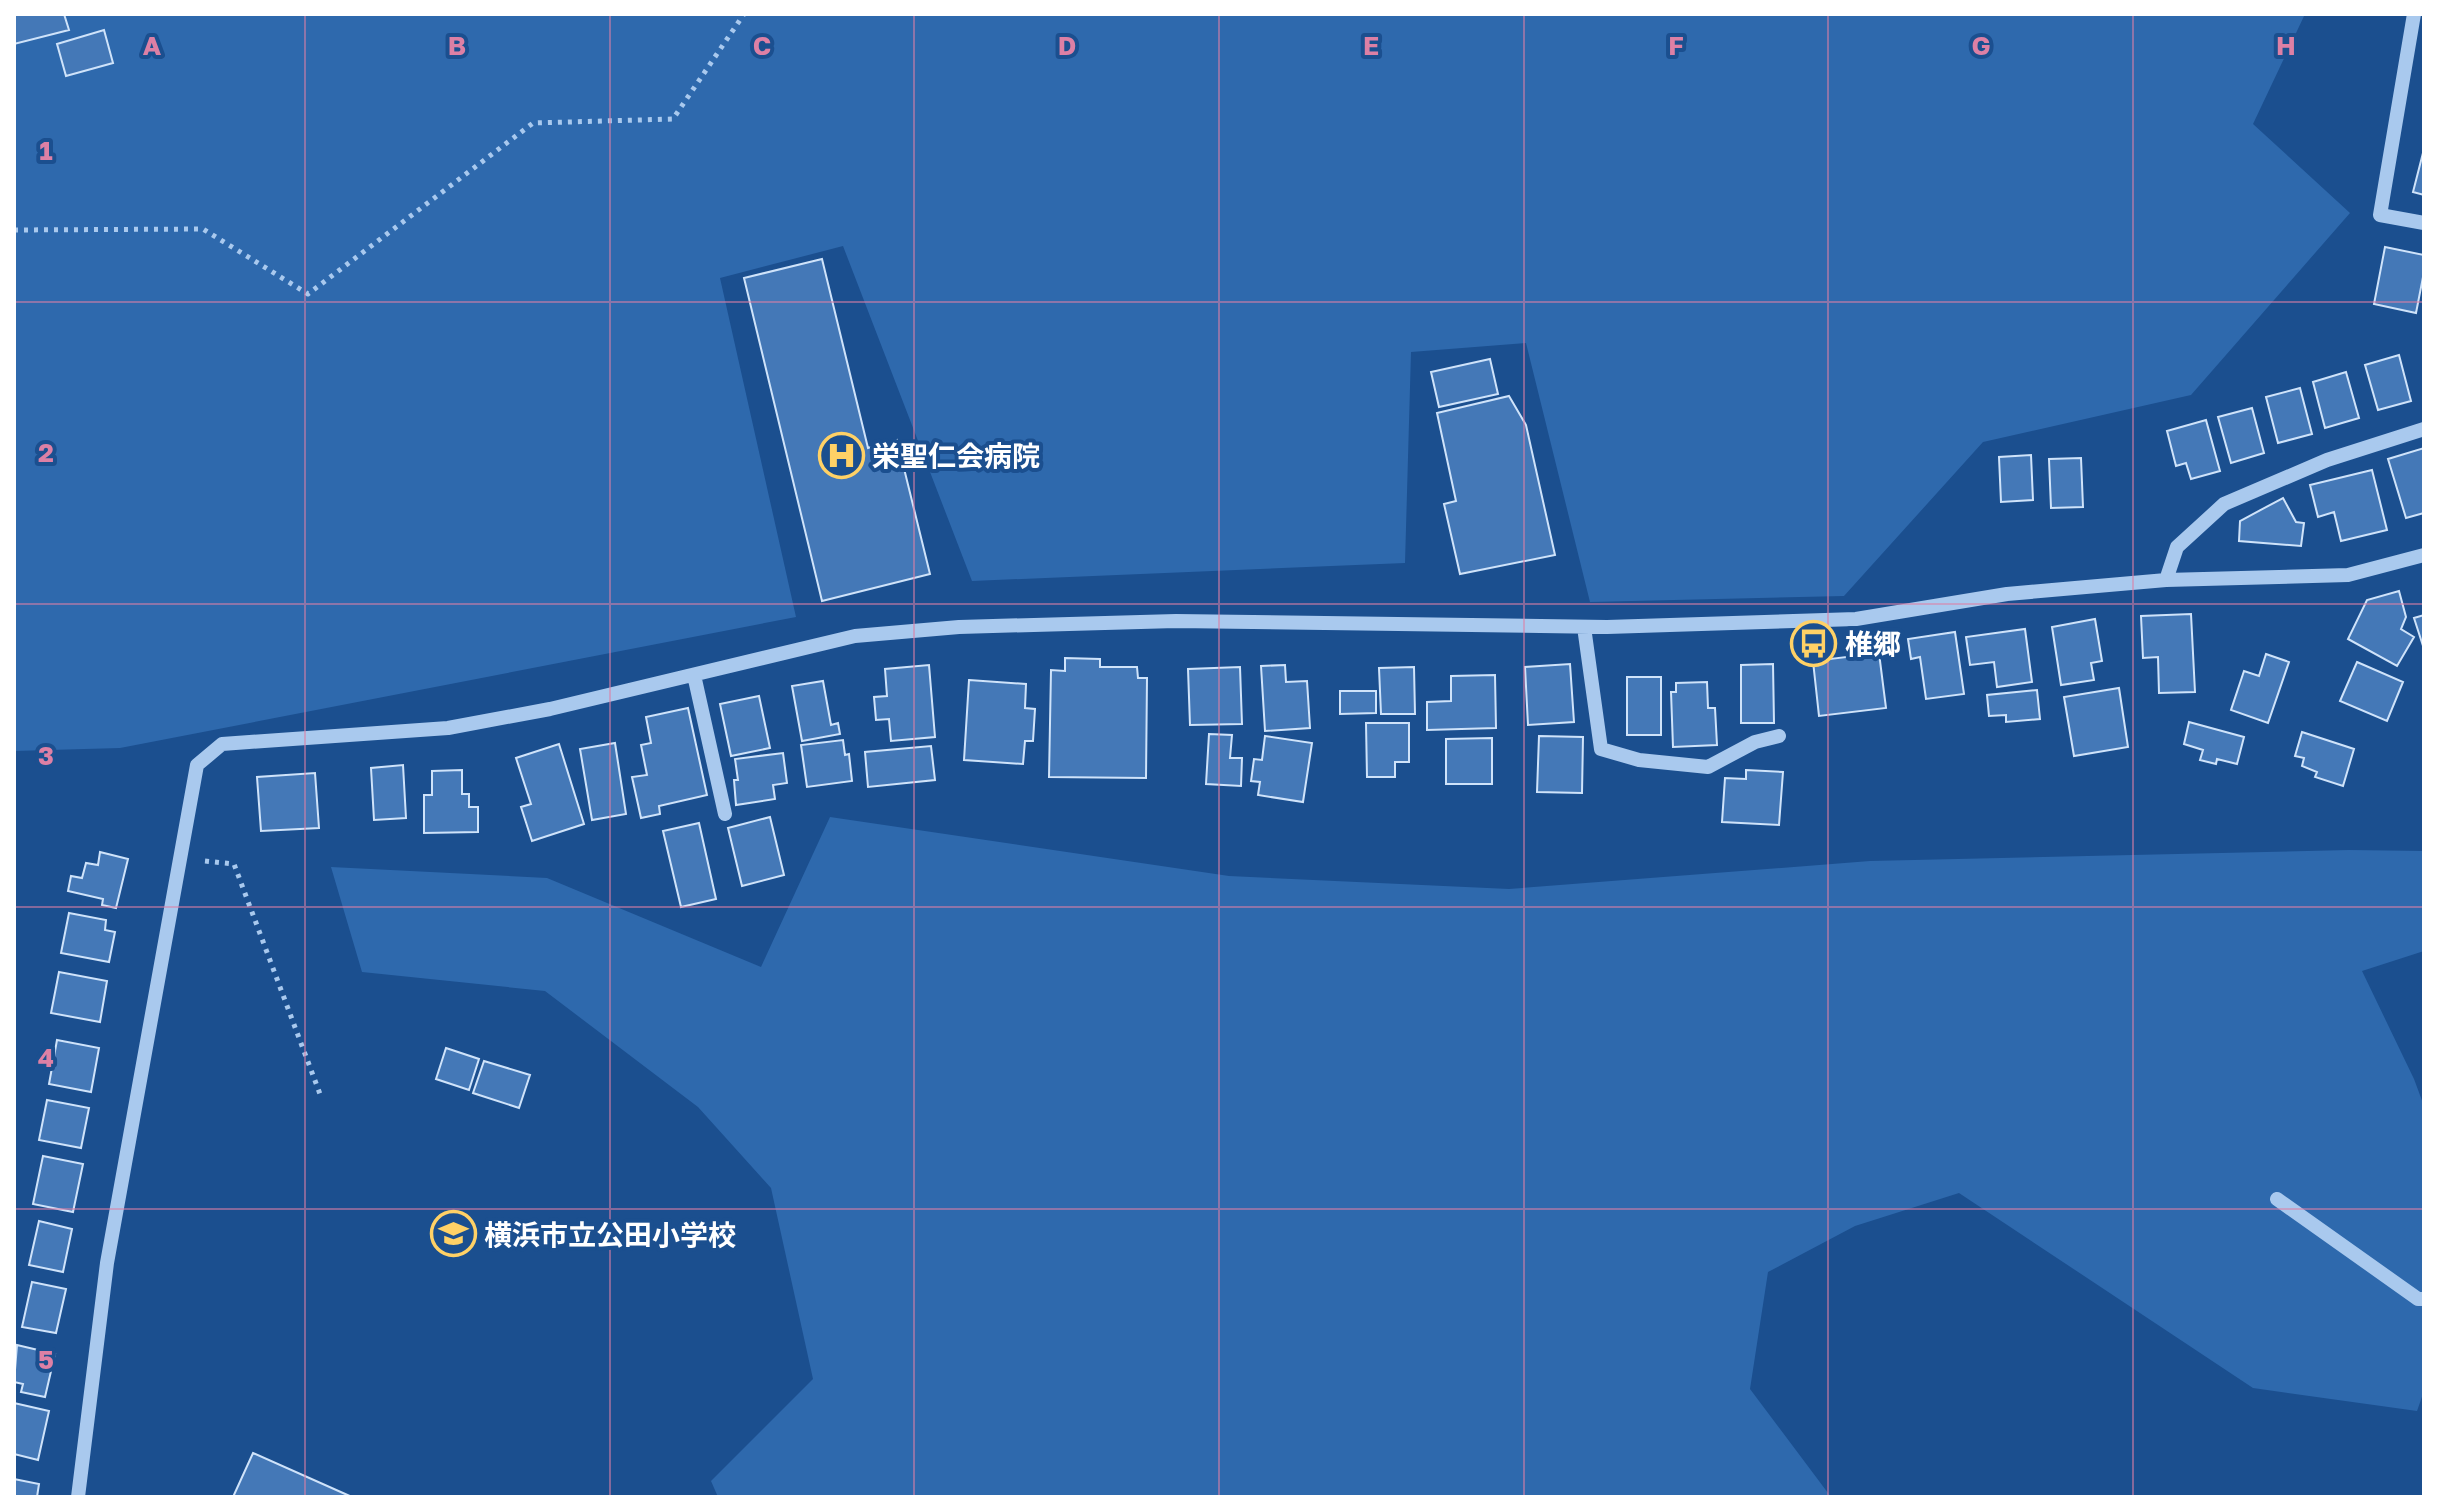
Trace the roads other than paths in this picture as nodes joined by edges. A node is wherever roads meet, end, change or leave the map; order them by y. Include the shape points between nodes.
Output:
1 (2414, 14) edge
2 (2424, 223) edge
3 (2424, 429) edge
4 (2424, 555) edge
5 (2166, 580) junction
6 (1584, 627) junction
7 (694, 675) junction
8 (1779, 736) dead end
9 (725, 814) dead end
10 (2277, 1199) dead end
11 (2424, 1299) edge
12 (78, 1497) edge

1 - 2 street via 2380,215
3 - 5 street via 2327,460 2224,504 2177,547
4 - 5 street via 2348,575
5 - 6 street via 2007,594 1856,619
6 - 7 street via 1176,621 959,627 855,636
6 - 8 street via 1601,749 1639,760 1708,767 1755,742
7 - 9 street
7 - 12 street via 448,728 222,744 197,765 107,1263
10 - 11 street

